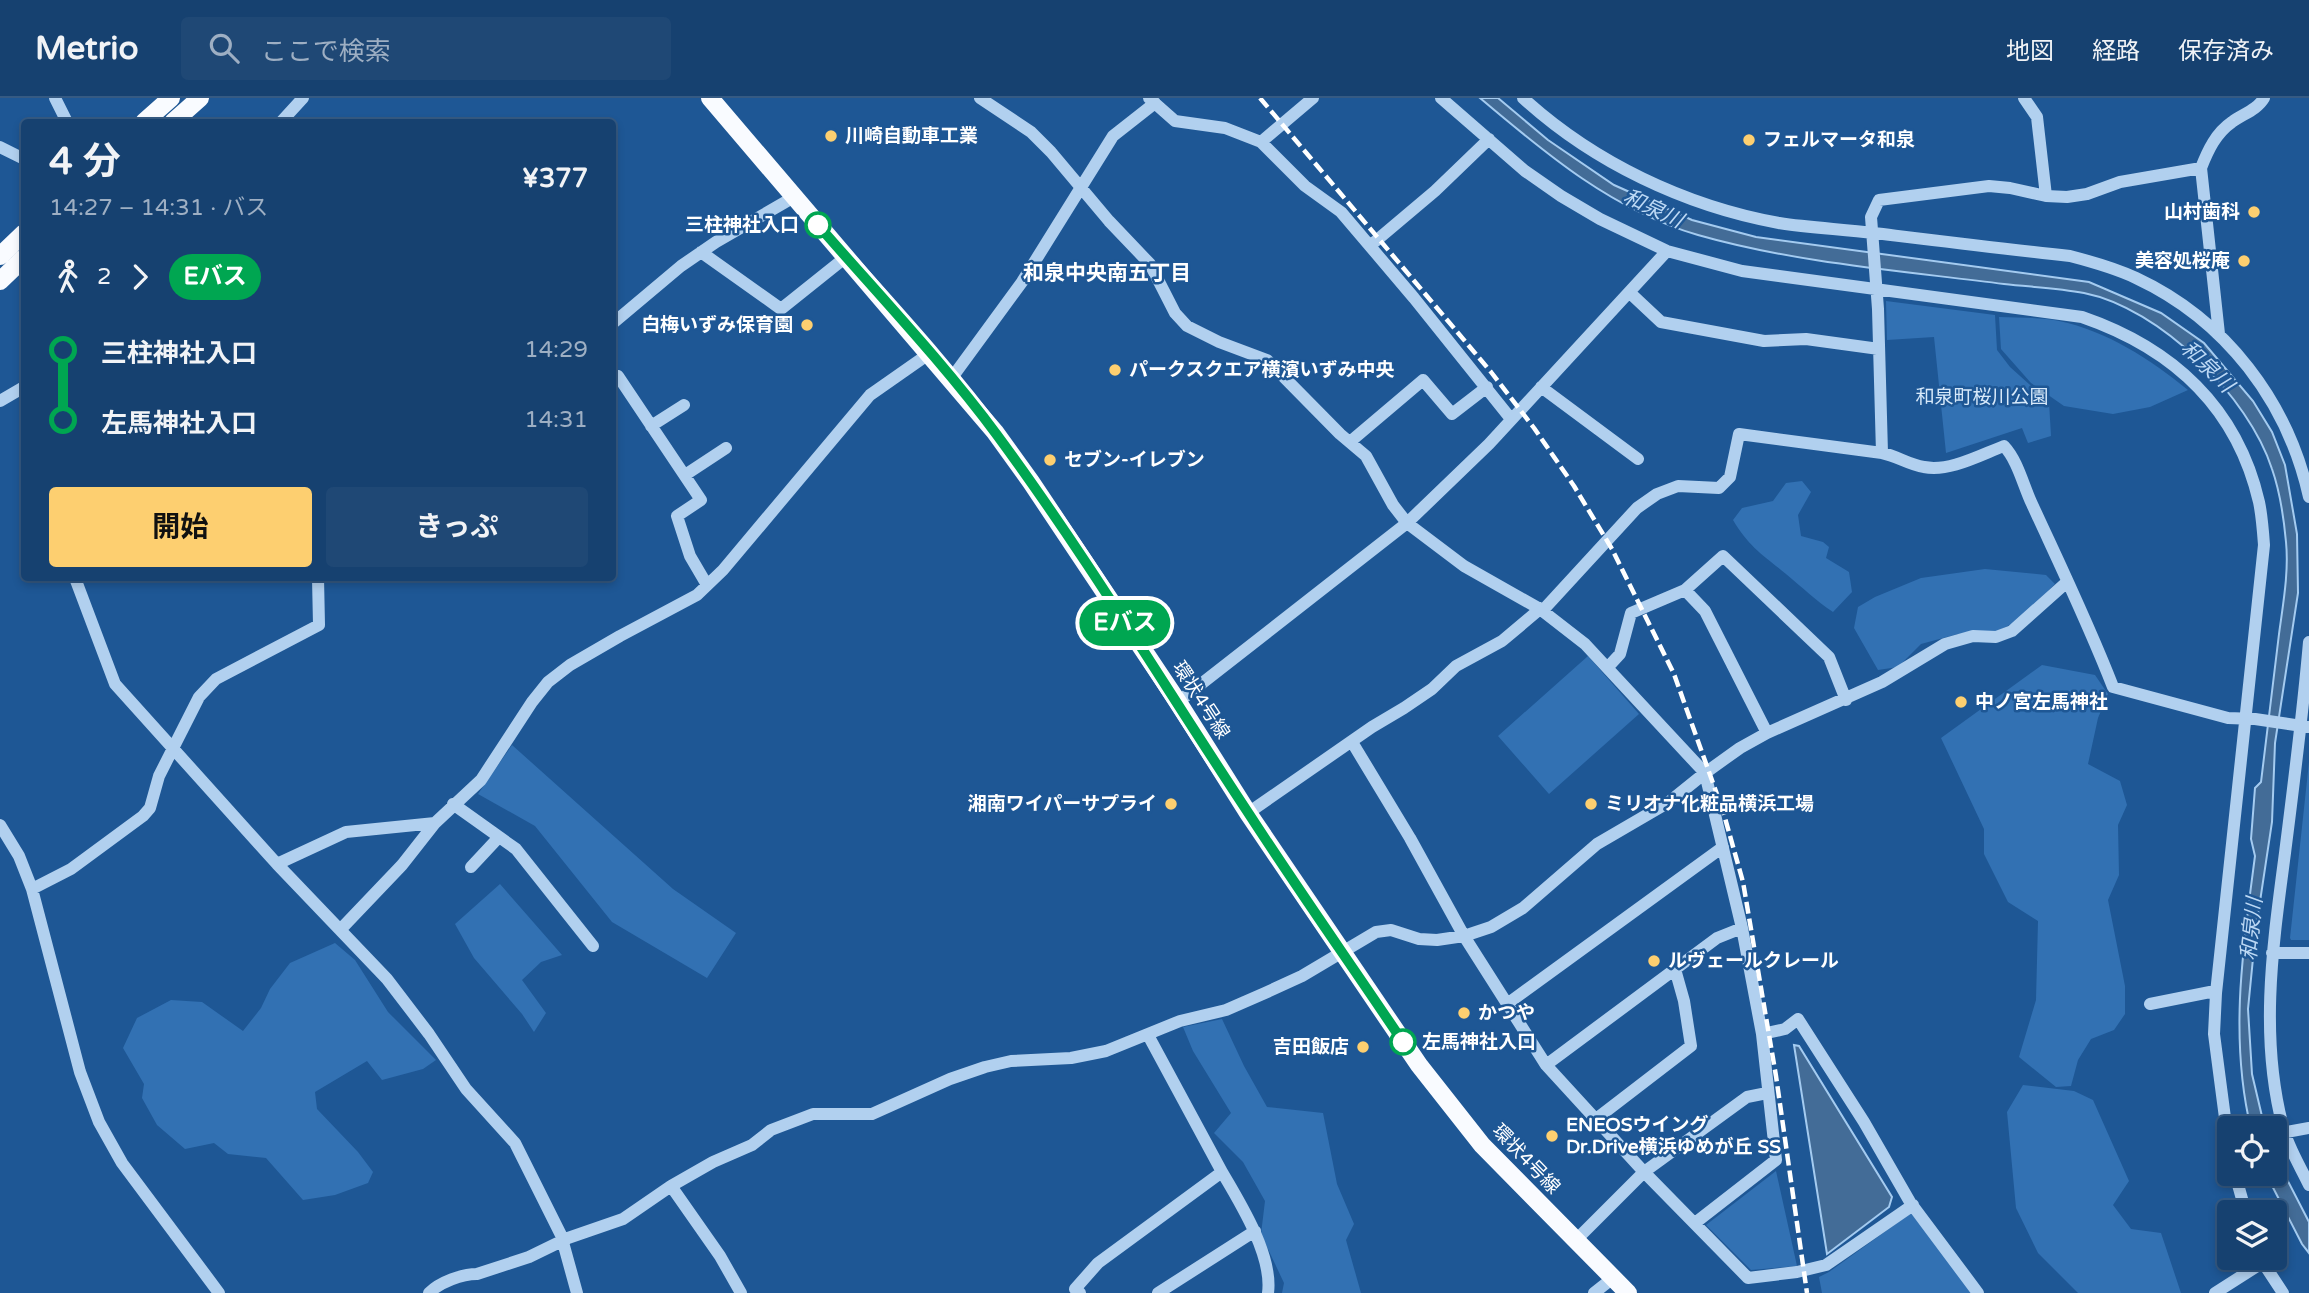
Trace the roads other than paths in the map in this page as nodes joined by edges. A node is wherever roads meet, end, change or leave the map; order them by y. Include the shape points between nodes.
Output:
1 (55, 98) edge
2 (171, 98) edge
3 (200, 98) edge
4 (303, 98) edge
5 (710, 98) edge
6 (980, 98) edge
7 (1313, 98) edge
8 (1441, 98) edge
9 (1523, 98) edge
10 (2024, 98) edge
11 (2264, 98) edge
12 (1152, 101) edge
13 (66, 119) edge
14 (147, 119) edge
15 (176, 119) edge
16 (285, 119) edge
17 (1489, 139) junction
18 (1261, 142) junction
19 (0, 146) edge
20 (21, 157) edge
21 (2201, 168) junction
22 (1080, 187) junction
23 (2046, 196) junction
24 (794, 197) junction
25 (21, 236) edge
26 (1872, 237) junction
27 (1371, 245) junction
28 (1667, 251) junction
29 (701, 252) junction
30 (0, 256) edge
31 (846, 257) junction
32 (21, 261) edge
33 (0, 281) edge
34 (1876, 284) junction
35 (1629, 292) junction
36 (616, 321) edge
37 (2219, 334) junction
38 (1879, 349) junction
39 (930, 353) junction
40 (618, 376) dead end
41 (951, 379) junction
42 (1487, 387) junction
43 (1541, 387) junction
44 (21, 390) edge
45 (0, 401) edge
46 (684, 405) dead end
47 (1511, 419) junction
48 (651, 426) junction
49 (1350, 440) junction
50 (726, 448) dead end
51 (1882, 453) junction
52 (1638, 459) dead end
53 (685, 475) junction
54 (2309, 497) edge
55 (1407, 523) junction
56 (76, 581) edge
57 (318, 581) edge
58 (2067, 582) junction
59 (707, 585) junction
60 (1685, 590) junction
61 (1540, 610) junction
62 (2309, 642) edge
63 (1608, 667) junction
64 (1846, 700) junction
65 (1178, 702) junction
66 (2251, 719) junction
67 (2300, 725) edge
68 (1767, 733) junction
69 (1352, 742) junction
70 (173, 748) junction
71 (1705, 773) junction
72 (453, 804) junction
73 (1248, 813) junction
74 (435, 823) junction
75 (0, 825) edge
76 (499, 837) junction
77 (1723, 846) junction
78 (277, 864) junction
79 (471, 867) dead end
80 (32, 889) junction
81 (1742, 928) junction
82 (340, 930) junction
83 (1464, 936) junction
84 (593, 946) dead end
85 (1341, 951) junction
86 (2272, 953) junction
87 (2309, 953) edge
88 (1675, 969) junction
89 (2216, 993) junction
90 (1507, 1004) junction
91 (2150, 1004) dead end
92 (1762, 1034) junction
93 (1149, 1035) junction
94 (1546, 1065) junction
95 (1767, 1093) junction
96 (2223, 1116) edge
97 (2277, 1116) edge
98 (1596, 1119) junction
99 (2309, 1128) edge
100 (2287, 1131) edge
101 (2287, 1146) edge
102 (1222, 1172) junction
103 (1644, 1172) junction
104 (2309, 1185) edge
105 (671, 1186) junction
106 (1913, 1205) junction
107 (1695, 1223) junction
108 (1255, 1231) junction
109 (1576, 1240) junction
110 (563, 1241) junction
111 (2248, 1270) edge
112 (2267, 1270) edge
113 (1613, 1278) junction
114 (219, 1293) edge
115 (429, 1293) edge
116 (577, 1293) edge
117 (741, 1293) edge
118 (1080, 1293) edge
119 (1158, 1293) edge
120 (1268, 1293) edge
121 (1594, 1293) edge
122 (1628, 1293) edge
123 (1978, 1293) edge
124 (2215, 1293) edge
125 (2283, 1293) edge

1 - 13 street
2 - 14 main road
3 - 15 main road
4 - 16 street
5 - 24 main road, 環状4号線
6 - 22 street via 1031,132
7 - 18 street
8 - 17 street
9 - 26 street via 1600,155 1638,177 1707,205
10 - 23 street via 2037,117
11 - 21 street via 2221,131
12 - 18 street via 1175,121 1225,128
12 - 22 street via 1113,136
17 - 27 street
17 - 28 street via 1561,196
18 - 27 street via 1341,212
19 - 20 street
21 - 23 street via 2120,182 2087,194
21 - 37 street
22 - 41 street via 1022,282
22 - 49 street via 1150,264 1175,313 1187,326 1266,360
23 - 26 street via 1989,186 1883,198 1873,210
24 - 29 street
24 - 31 main road, 環状4号線
25 - 30 main road
26 - 34 street
26 - 37 street via 2070,256 2106,266 2176,300
27 - 42 street
28 - 34 street via 1742,271
28 - 35 street
29 - 31 street via 780,310
29 - 36 street
31 - 39 main road, 環状4号線
32 - 33 main road
34 - 38 street
34 - 66 street via 2082,317 2142,342 2202,389 2236,439 2259,504 2264,545
35 - 38 street via 1661,322 1764,341 1806,339
35 - 43 street
37 - 54 street via 2257,376 2280,415 2298,454
38 - 51 street
39 - 41 main road, 環状4号線
39 - 59 street via 870,395
40 - 48 street
41 - 65 main road, 環状4号線 via 1031,482
42 - 47 street
42 - 49 street via 1452,414 1423,380
43 - 47 street
43 - 52 street
44 - 45 street
46 - 48 street
47 - 55 street
48 - 53 street
49 - 55 street via 1367,456
50 - 53 street
51 - 58 street via 1937,468 2004,446
51 - 61 street via 1739,434 1730,477 1719,488 1678,486 1657,494 1637,508
53 - 59 street via 701,500 677,516
55 - 61 street via 1464,566
55 - 65 street
56 - 70 street via 115,684
57 - 70 street via 319,625 216,679 199,697
58 - 64 street via 2012,631 1945,643
58 - 66 street via 2113,687 2228,718
59 - 72 street via 697,595 569,665 548,682 481,780
60 - 63 street via 1631,613 1620,654
60 - 64 street via 1723,556 1829,657
60 - 68 street via 1705,611
61 - 63 street
61 - 69 street via 1502,641 1455,666 1432,689
62 - 67 street
63 - 71 street
64 - 68 street
65 - 73 main road, 環状4号線
66 - 67 street
66 - 89 street
67 - 86 street
68 - 71 street
69 - 73 street
69 - 83 street
70 - 78 street
70 - 80 street via 143,816 71,869
71 - 77 street
71 - 83 street via 1669,802 1598,844 1523,908
72 - 74 street
72 - 76 street
73 - 85 main road, 環状4号線
74 - 78 street via 346,832
74 - 82 street
75 - 80 street
76 - 79 street
76 - 84 street via 516,849
77 - 81 street
77 - 90 street
78 - 82 street
80 - 114 street via 80,1072 99,1122 122,1163
81 - 88 street via 1717,938
81 - 92 street
82 - 110 street via 387,979 466,1089 515,1143
83 - 85 street via 1427,940 1385,930
83 - 90 street
85 - 93 street via 1265,993
85 - 109 main road, 環状4号線 via 1419,1065 1482,1145
86 - 87 street
86 - 97 street via 2269,1005
88 - 94 street
88 - 98 street via 1691,1046
89 - 91 street
89 - 96 street via 2214,1034
90 - 94 street
92 - 95 street
92 - 106 street via 1785,1029 1797,1019
93 - 102 street
93 - 105 street via 1071,1059 1011,1061 985,1067 872,1114 813,1114 771,1130 752,1145
94 - 98 street
95 - 103 street via 1746,1097
95 - 107 street via 1776,1160
98 - 103 street
99 - 100 street
101 - 104 street
102 - 108 street
102 - 118 street via 1098,1263 1075,1289
103 - 107 street
103 - 109 street
105 - 110 street via 622,1219
105 - 117 street
106 - 107 street via 1826,1265 1748,1278
106 - 123 street
108 - 119 street
108 - 120 street via 1270,1280
109 - 113 main road, 環状4号線
110 - 115 street via 529,1257 449,1281
110 - 116 street
111 - 124 street
112 - 125 street
113 - 121 street
113 - 122 main road, 環状4号線

